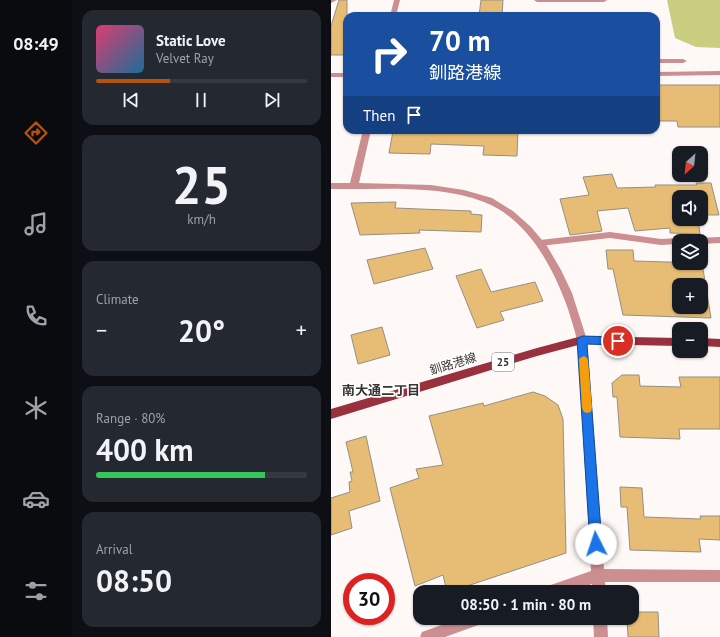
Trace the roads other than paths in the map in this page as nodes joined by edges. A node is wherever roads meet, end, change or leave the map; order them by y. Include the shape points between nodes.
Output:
1 (397, 0) edge
2 (537, 0) edge
3 (604, 0) edge
4 (394, 12) edge
5 (660, 61) edge
6 (683, 61) dead end
7 (660, 74) edge
8 (720, 74) edge
9 (331, 75) edge
10 (343, 75) edge
11 (366, 134) edge
12 (331, 186) edge
13 (354, 186) junction
14 (708, 240) edge
15 (720, 240) edge
16 (672, 241) edge
17 (540, 242) junction
18 (582, 340) junction
19 (672, 342) edge
20 (708, 342) edge
21 (720, 342) edge
22 (331, 414) edge
23 (598, 575) junction
24 (720, 576) edge
25 (570, 585) edge
26 (599, 585) edge
27 (460, 625) edge
28 (600, 625) edge
29 (427, 637) edge
30 (601, 637) edge

1 - 4 street
2 - 3 street
5 - 6 street
7 - 8 street
9 - 10 street
11 - 13 street
12 - 13 street
13 - 17 street via 435,188 465,193 491,201 511,212
14 - 15 street
16 - 17 street via 610,235
17 - 18 street via 555,267 576,318
18 - 19 main road, 釧路港線 / 25
18 - 22 main road, 釧路港線 / 25
18 - 23 street
20 - 21 main road
23 - 24 street
23 - 25 street
23 - 26 street
27 - 29 street
28 - 30 street

